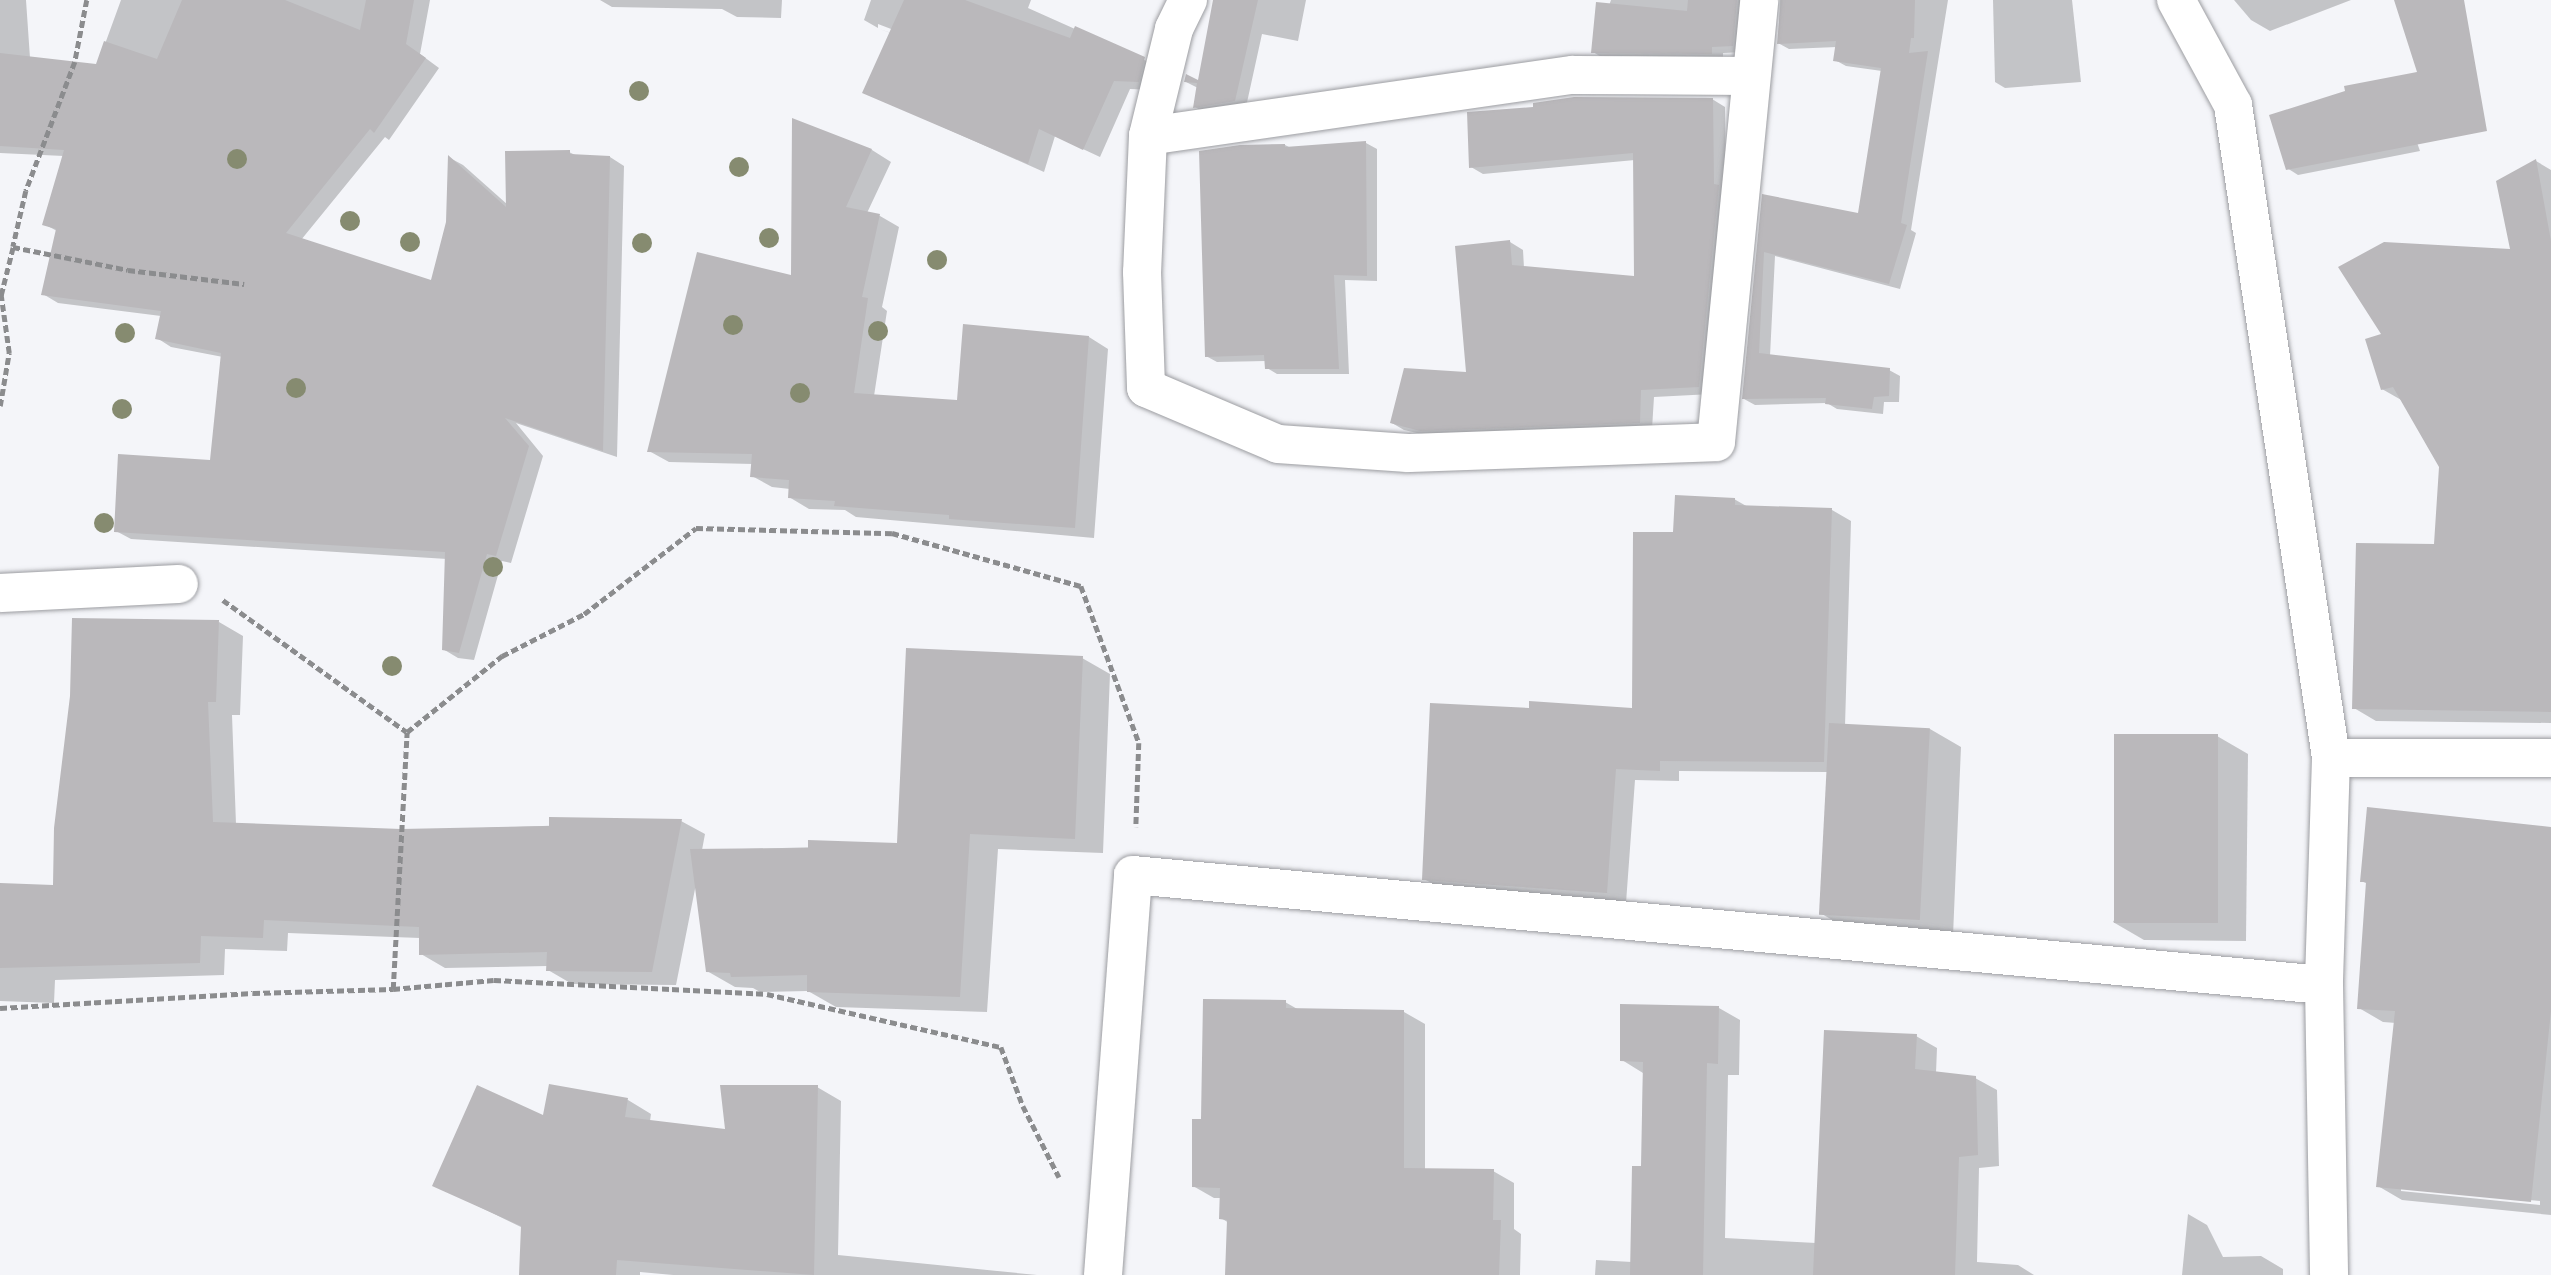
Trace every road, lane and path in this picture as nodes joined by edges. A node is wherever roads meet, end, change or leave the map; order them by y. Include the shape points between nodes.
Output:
1 (88, 0) edge
2 (1188, 0) edge
3 (1759, 0) edge
4 (2176, 0) edge
5 (1751, 76) junction
6 (1147, 136) junction
7 (13, 247) junction
8 (244, 285) dead end
9 (0, 406) edge
10 (180, 584) joint
11 (0, 593) edge
12 (407, 732) junction
13 (2331, 758) junction
14 (2551, 758) edge
15 (1133, 875) junction
16 (2324, 985) junction
17 (393, 989) junction
18 (0, 1008) edge
19 (1060, 1181) dead end
20 (1103, 1275) edge
21 (2329, 1275) edge

1 - 7 path via 75,62 26,191
2 - 6 street via 1174,29
3 - 5 street
4 - 13 street via 2233,105
5 - 6 street via 1573,75
5 - 6 street via 1716,442 1408,453 1278,444 1146,388 1142,272
7 - 8 path via 128,270
7 - 9 path via 1,295 9,353
10 - 11 street
10 - 12 path via 232,604
12 - 15 path via 502,656 584,614 696,528 892,533 1081,586 1139,743
12 - 17 path
13 - 14 street
13 - 16 street
15 - 16 street
15 - 20 street
16 - 21 street
17 - 18 path
17 - 19 path via 494,980 767,993 1000,1047

